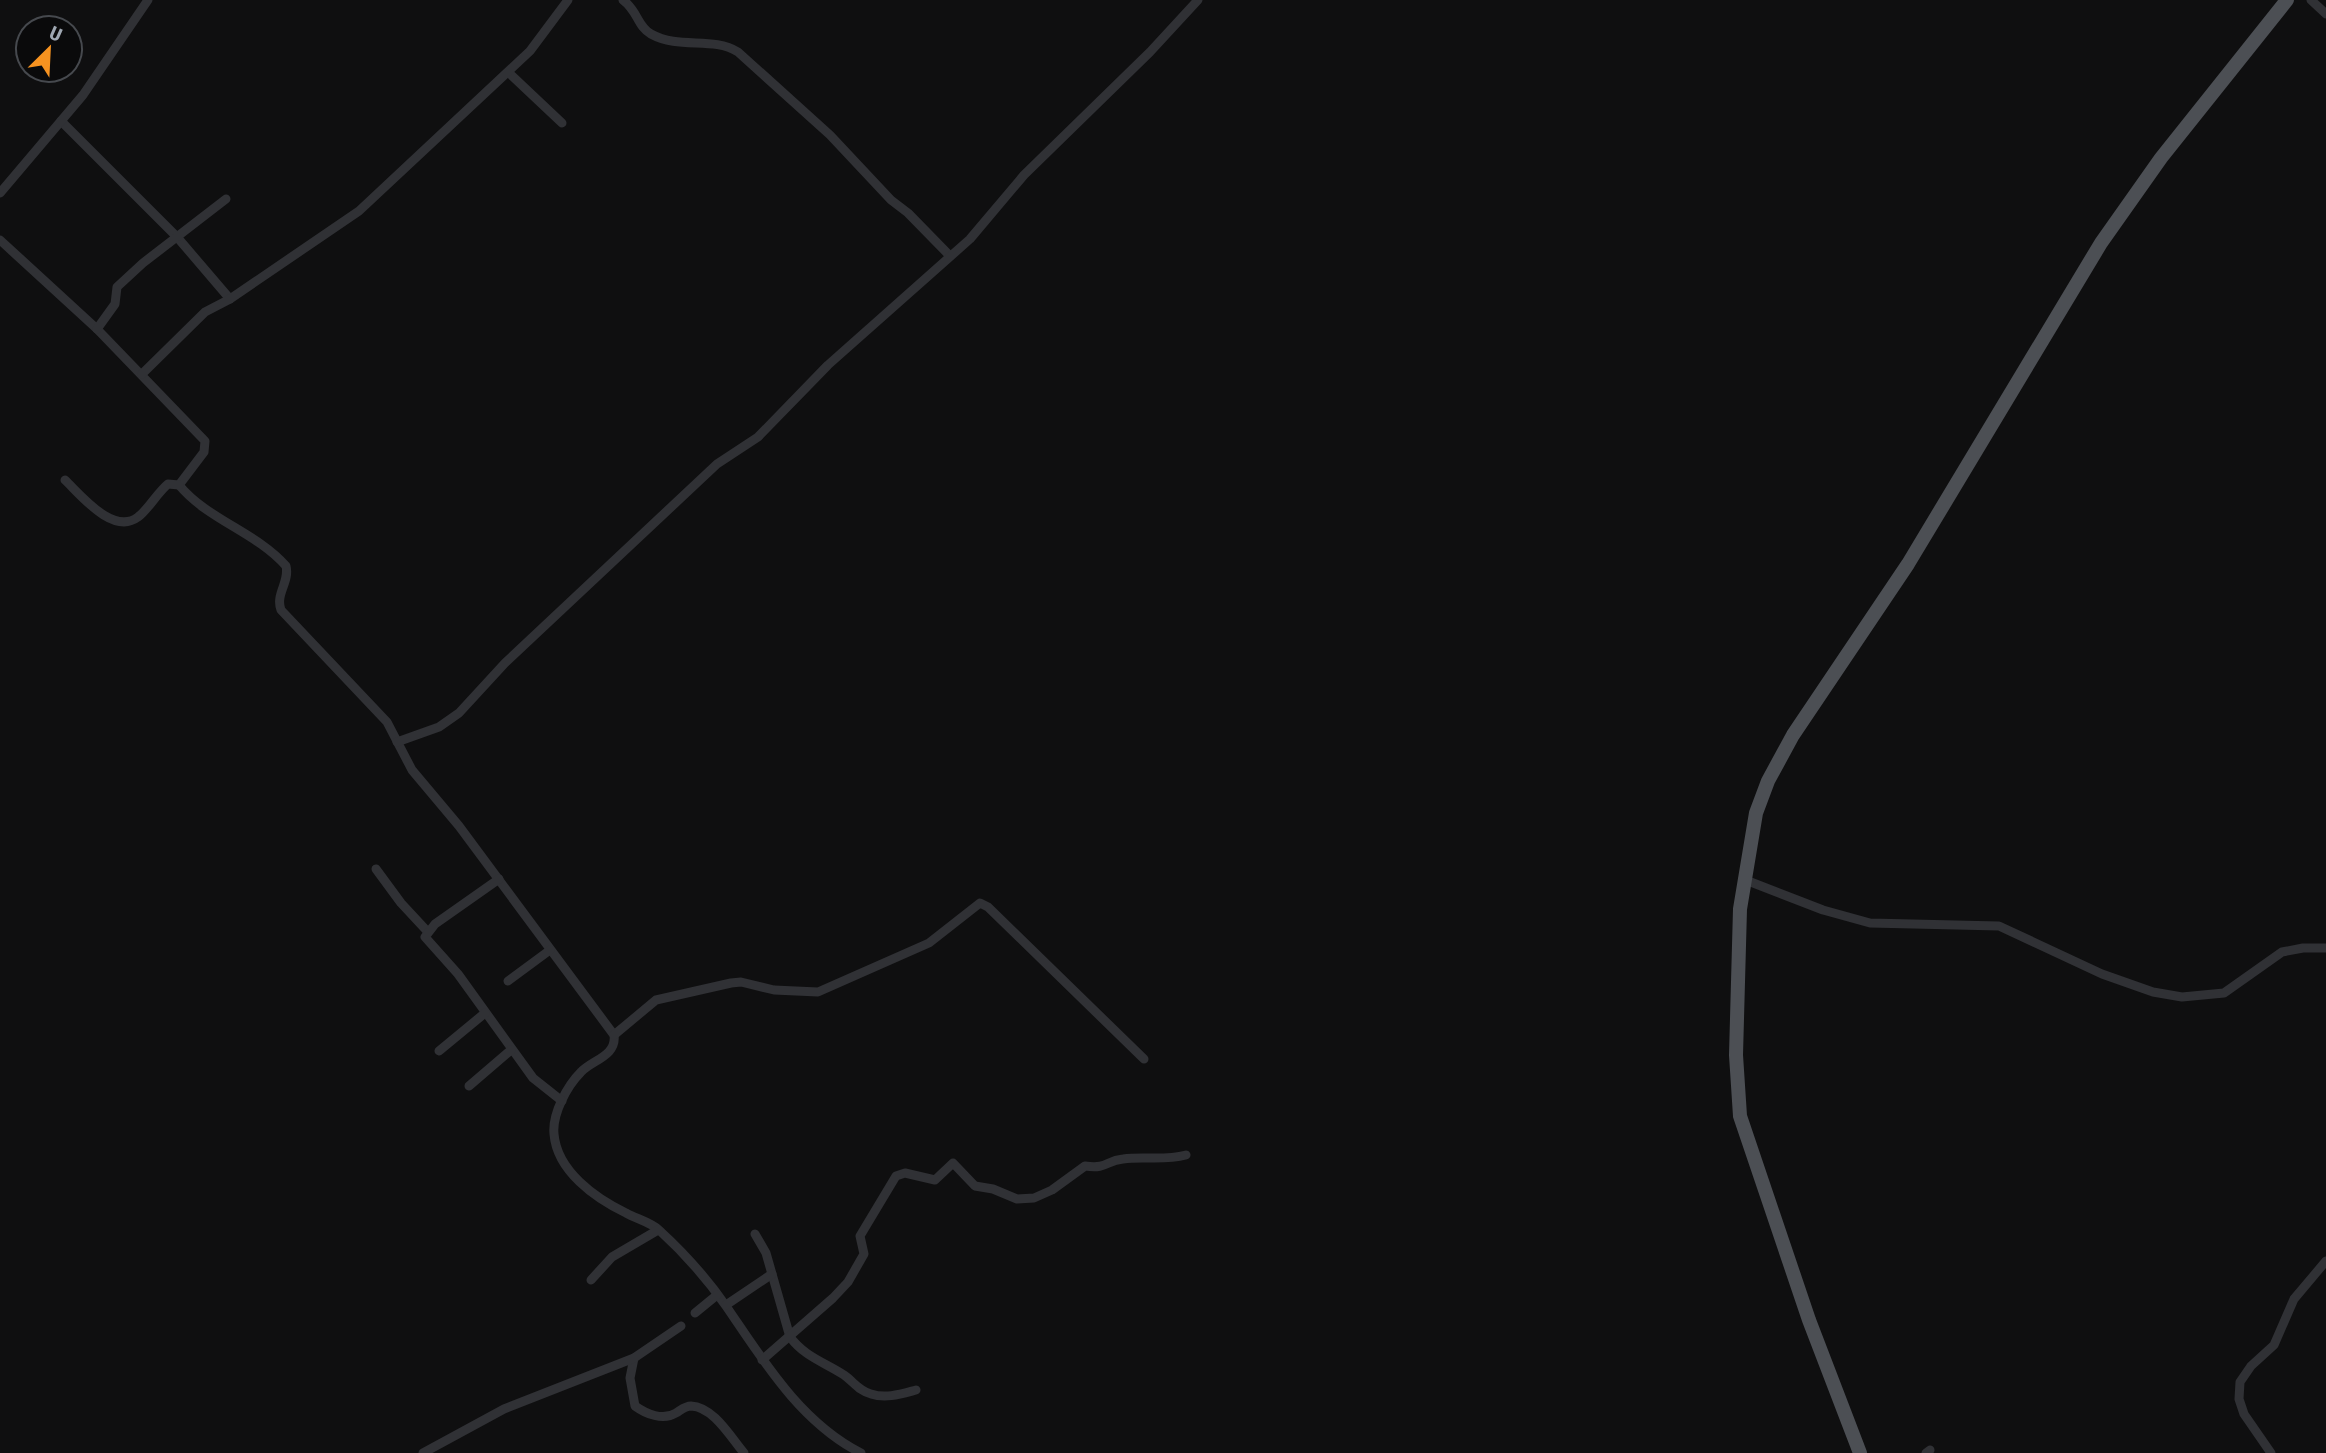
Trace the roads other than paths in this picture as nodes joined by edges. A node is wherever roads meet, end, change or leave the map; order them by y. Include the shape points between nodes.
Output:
1 (148, 0) edge
2 (568, 0) edge
3 (623, 0) edge
4 (1198, 0) edge
5 (2287, 0) edge
6 (2311, 0) edge
7 (2326, 14) edge
8 (509, 72) junction
9 (61, 121) junction
10 (562, 123) dead end
11 (0, 193) edge
12 (226, 199) dead end
13 (177, 237) junction
14 (0, 240) edge
15 (950, 256) junction
16 (230, 299) junction
17 (97, 329) junction
18 (142, 374) junction
19 (65, 480) dead end
20 (179, 485) junction
21 (397, 743) junction
22 (376, 869) dead end
23 (499, 879) junction
24 (1743, 879) junction
25 (427, 931) junction
26 (2326, 948) edge
27 (551, 950) junction
28 (508, 981) dead end
29 (485, 1013) junction
30 (614, 1035) junction
31 (511, 1050) junction
32 (439, 1051) dead end
33 (1144, 1059) dead end
34 (469, 1086) dead end
35 (562, 1101) junction
36 (1186, 1155) dead end
37 (658, 1230) junction
38 (755, 1234) dead end
39 (2326, 1261) edge
40 (772, 1274) junction
41 (592, 1280) dead end
42 (717, 1295) junction
43 (726, 1306) junction
44 (695, 1314) dead end
45 (681, 1326) dead end
46 (790, 1337) junction
47 (634, 1357) junction
48 (762, 1360) junction
49 (916, 1390) dead end
50 (857, 1452) edge
51 (423, 1453) edge
52 (744, 1453) edge
53 (1860, 1453) edge
54 (2271, 1453) edge

1 - 9 street
2 - 8 street
3 - 15 street via 651,34 680,44 725,45 738,52 830,135
4 - 15 street
5 - 24 main road via 2133,195 1908,564 1793,735 1756,813
6 - 7 street
8 - 10 street
8 - 16 street via 359,211
9 - 11 street
9 - 13 street
12 - 13 street
13 - 16 street
13 - 17 street via 117,287 115,304
14 - 17 street
15 - 21 street via 828,365 758,437 717,464 505,663 459,713 439,727
16 - 18 street via 205,312
17 - 18 street
18 - 20 street via 205,440 204,452
19 - 20 street via 95,509 117,520 138,517 167,484
20 - 21 street via 195,504 251,537 286,566 278,599 281,610 378,711
21 - 23 street via 412,770
22 - 25 street
23 - 25 street
23 - 27 street
24 - 26 street via 1870,923 1999,926 2102,974 2182,997 2224,993 2282,952
24 - 53 main road via 1736,1055 1740,1116
25 - 29 street via 426,941 458,974
27 - 28 street
27 - 30 street
29 - 31 street
29 - 32 street
30 - 33 street via 656,1000 731,982 818,992 929,943 980,903
30 - 35 street via 612,1049 582,1070
31 - 34 street
31 - 35 street via 540,1085
35 - 37 street via 554,1132 559,1152 578,1180 607,1203
36 - 46 street via 1121,1159 1101,1168 1085,1166 1052,1189 1025,1199 975,1186 953,1163 935,1180 896,1176 860,1236 864,1254 857,1269
37 - 41 street via 612,1257
37 - 42 street
38 - 40 street
39 - 54 street via 2294,1299 2274,1345 2241,1382 2239,1399 2244,1414
40 - 43 street
40 - 46 street
42 - 43 street
42 - 44 street
43 - 48 street
45 - 47 street
46 - 48 street
46 - 49 street via 805,1354 844,1375 859,1390 892,1396
47 - 51 street via 504,1409
47 - 52 street via 630,1378 635,1406 662,1416 686,1407 698,1408
48 - 50 street via 811,1418

